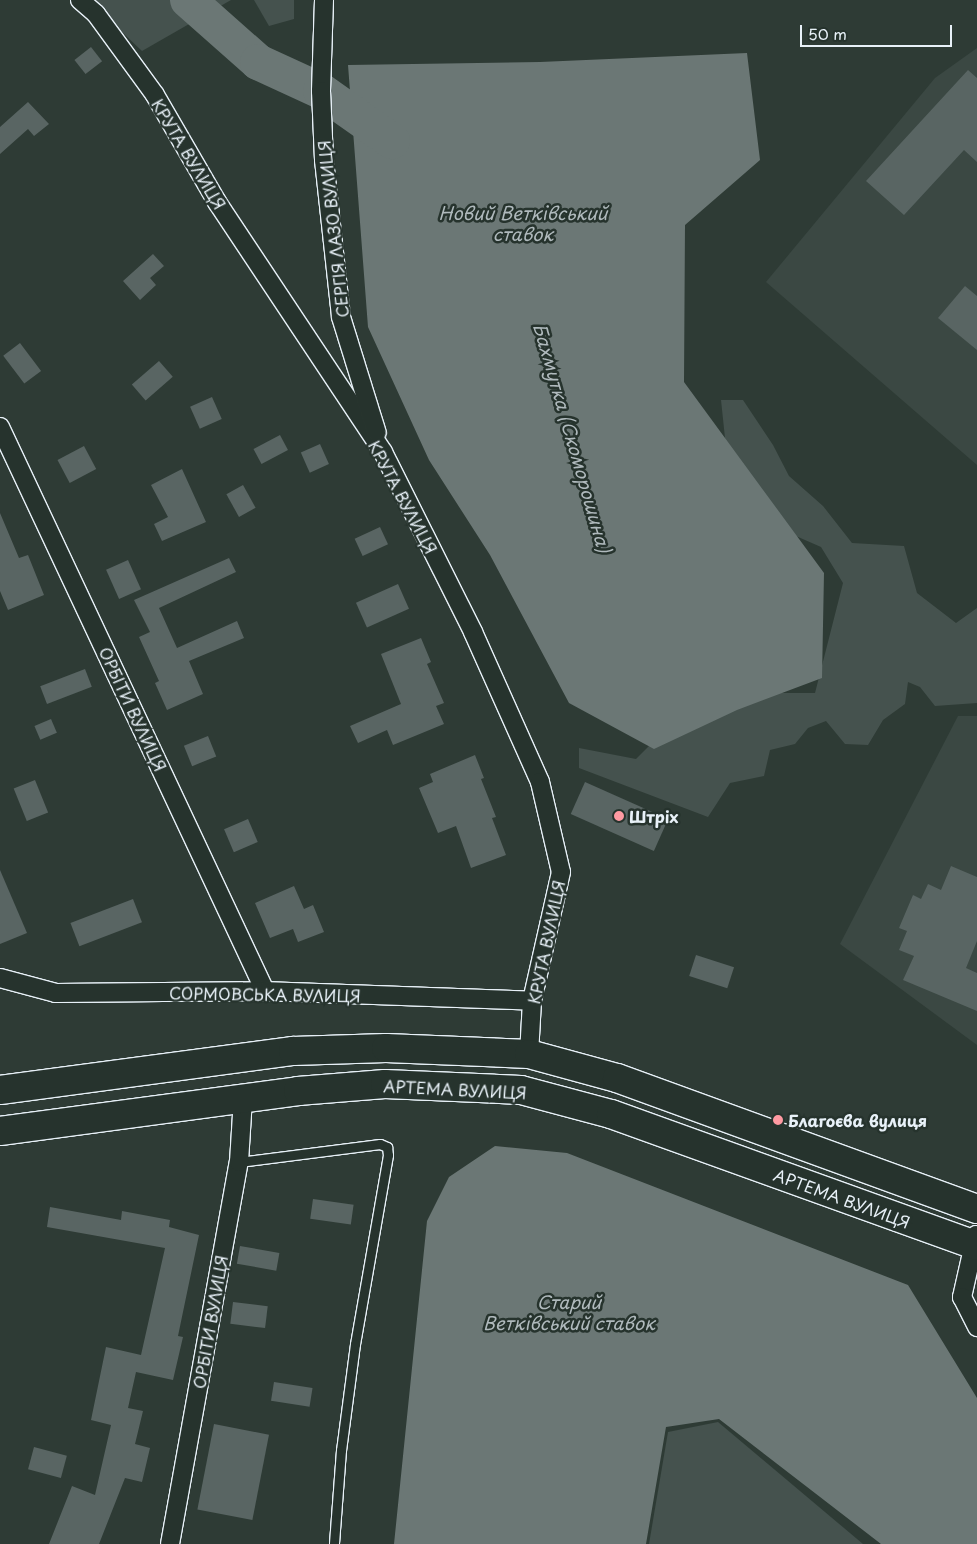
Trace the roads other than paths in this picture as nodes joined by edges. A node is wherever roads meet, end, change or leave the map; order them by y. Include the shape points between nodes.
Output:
1 (80, 0) edge
2 (324, 0) edge
3 (0, 427) edge
4 (383, 452) junction
5 (0, 978) edge
6 (265, 991) junction
7 (532, 1002) junction
8 (529, 1054) junction
9 (0, 1090) edge
10 (243, 1099) junction
11 (0, 1131) edge
12 (239, 1162) junction
13 (977, 1210) edge
14 (976, 1241) edge
15 (977, 1327) edge
16 (170, 1544) edge
17 (334, 1544) edge

1 - 4 street, КРУТА ВУЛИЦЯ via 96,14 155,95 217,202
2 - 4 street, СЕРГІЯ ЛАЗО ВУЛИЦЯ via 321,91 324,160 341,317
3 - 6 street, ОРБІТИ ВУЛИЦЯ
4 - 7 street, КРУТА ВУЛИЦЯ via 472,632 540,782 561,872
5 - 6 street, СОРМОВСЬКА ВУЛИЦЯ via 56,993
6 - 7 street, СОРМОВСЬКА ВУЛИЦЯ
7 - 8 street, КРУТА ВУЛИЦЯ
8 - 9 main road via 386,1048 292,1051
8 - 13 main road via 617,1078
10 - 11 main road, АРТЕМА ВУЛИЦЯ
10 - 12 street, ОРБІТИ ВУЛИЦЯ
10 - 14 main road, АРТЕМА ВУЛИЦЯ via 385,1084 521,1090 611,1114
12 - 16 street, ОРБІТИ ВУЛИЦЯ
12 - 17 lane via 380,1144 387,1147 355,1344 341,1450
14 - 15 street via 962,1297

